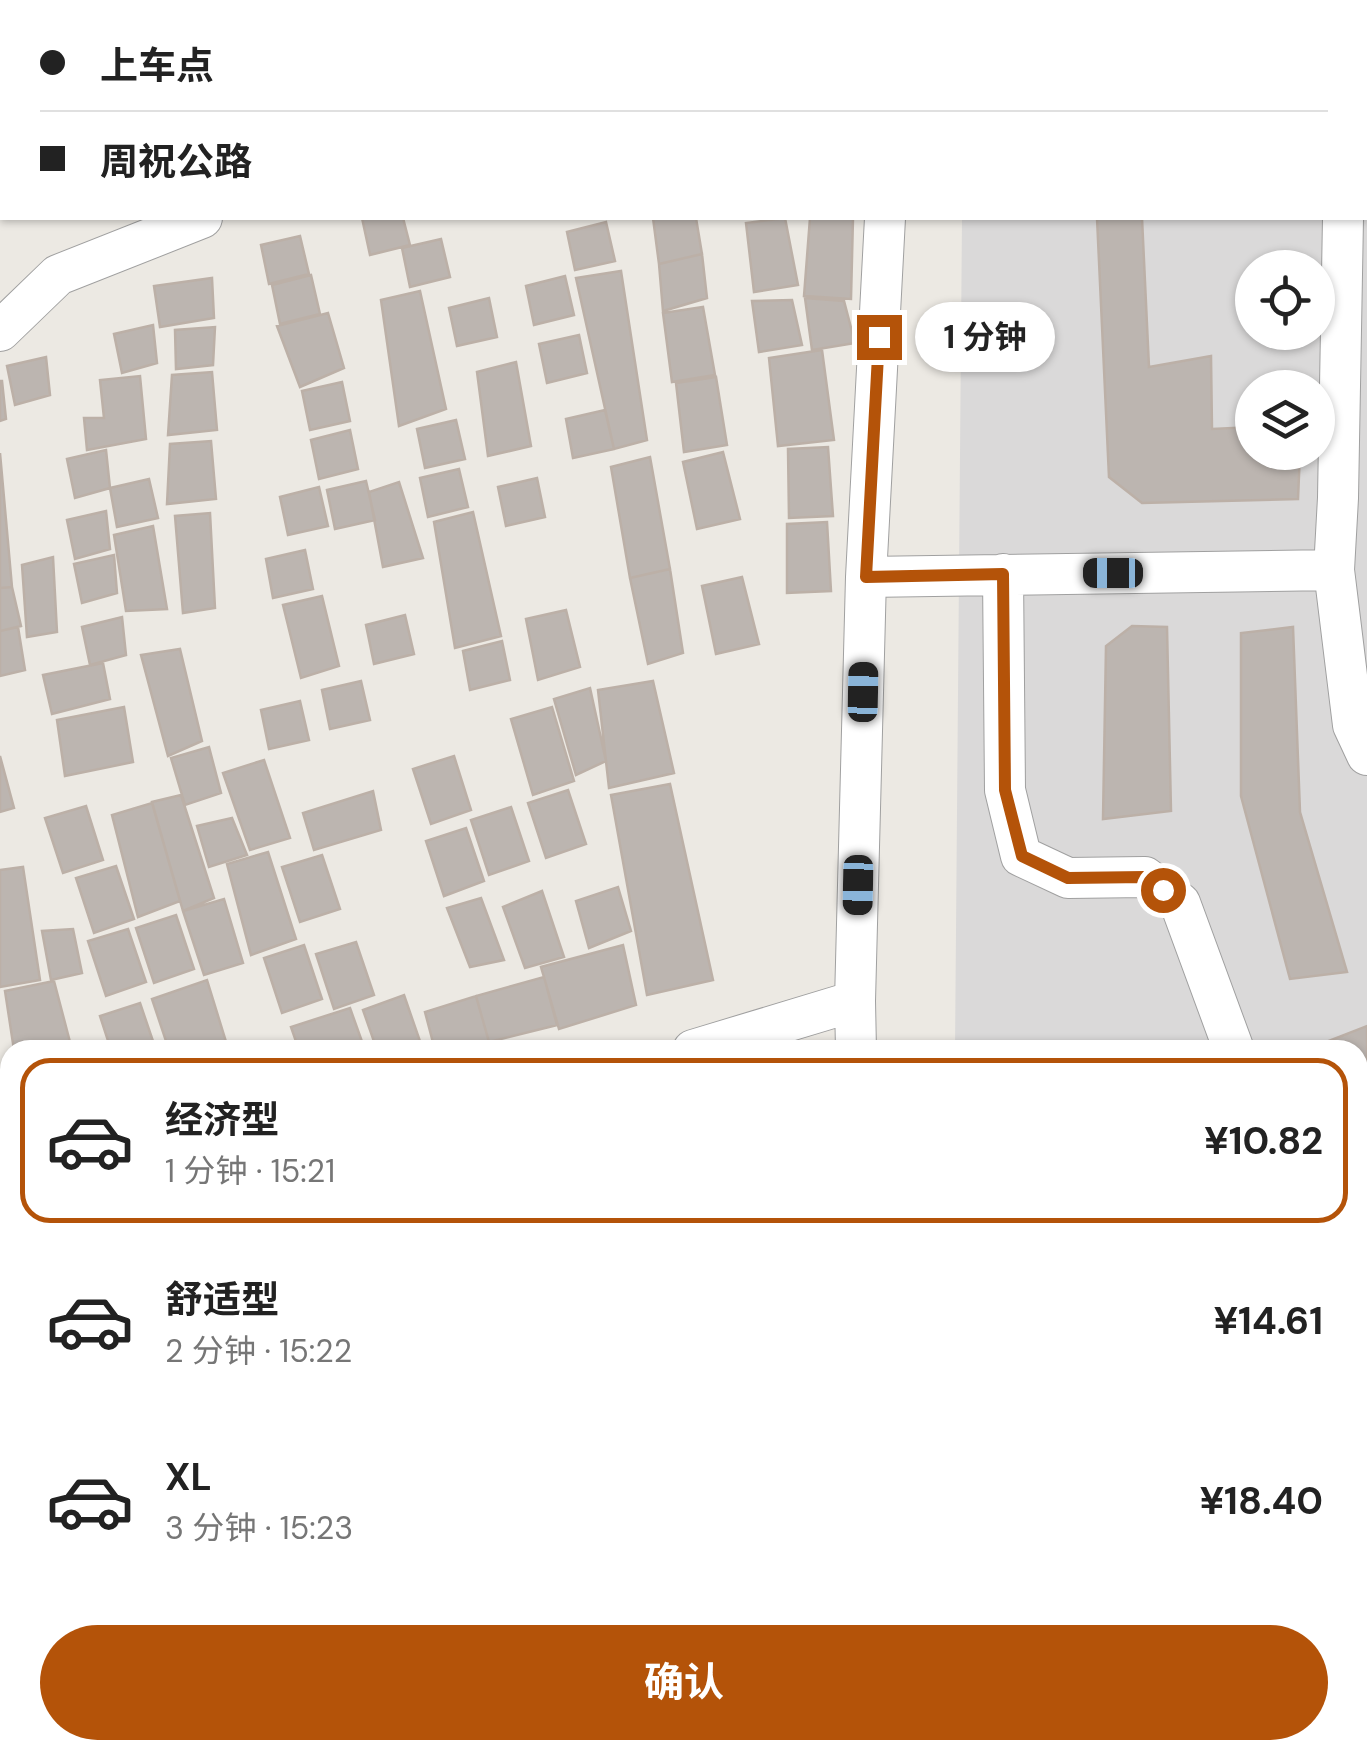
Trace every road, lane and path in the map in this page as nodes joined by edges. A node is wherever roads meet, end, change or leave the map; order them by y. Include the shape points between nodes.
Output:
1 (197, 220) edge
2 (885, 220) edge
3 (1343, 220) edge
4 (0, 332) edge
5 (1334, 570) junction
6 (1003, 574) junction
7 (866, 577) junction
8 (1367, 755) edge
9 (854, 1001) junction
10 (726, 1040) edge
11 (856, 1040) edge
12 (1230, 1040) edge

1 - 4 street via 58,275
2 - 7 street
3 - 5 street
5 - 6 street
5 - 8 street via 1352,725
6 - 7 street
6 - 12 street via 1005,790 1022,856 1068,878 1145,877 1180,904
7 - 9 street
9 - 10 street
9 - 11 street

